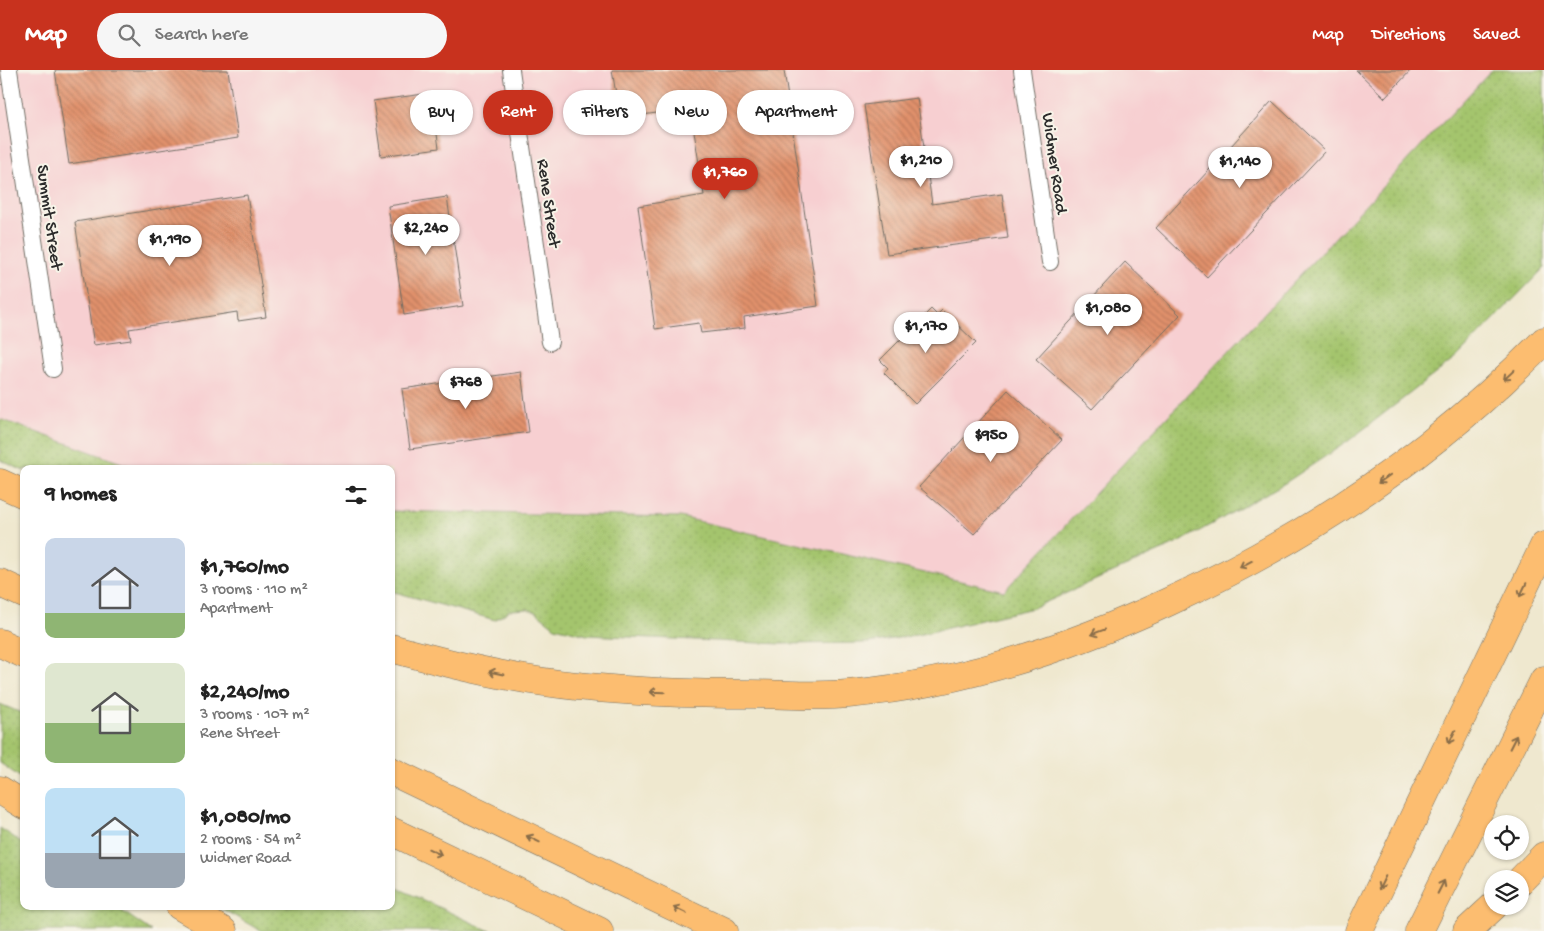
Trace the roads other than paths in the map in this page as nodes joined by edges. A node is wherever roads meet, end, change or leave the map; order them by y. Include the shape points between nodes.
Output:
1 (9, 70) edge
2 (511, 70) edge
3 (1022, 70) edge
4 (1050, 262) dead end
5 (1544, 341) edge
6 (550, 342) dead end
7 (53, 369) dead end
8 (0, 483) edge
9 (20, 492) edge
10 (1544, 546) edge
11 (0, 583) edge
12 (20, 592) edge
13 (0, 643) edge
14 (395, 649) edge
15 (20, 652) edge
16 (1544, 680) edge
17 (395, 773) edge
18 (0, 790) edge
19 (20, 803) edge
20 (395, 833) edge
21 (1544, 856) edge
22 (1529, 872) edge
23 (176, 910) edge
24 (187, 910) edge
25 (1484, 915) edge
26 (201, 931) edge
27 (223, 931) edge
28 (599, 931) edge
29 (724, 931) edge
30 (1359, 931) edge
31 (1419, 931) edge
32 (1467, 931) edge

1 - 7 street, Summit Street
2 - 6 street, Rene Street
3 - 4 street, Widmer Road
5 -> 14 highway via 1430,445 1318,523 1156,608 1109,628 1000,665 950,678 845,695 706,694 556,683 465,667
8 - 9 highway
10 -> 30 highway
11 - 12 highway
13 - 15 highway
31 -> 16 highway
29 -> 17 highway
18 - 19 highway
20 -> 28 highway
21 - 22 highway
23 - 26 highway
24 - 27 highway
25 - 32 highway

